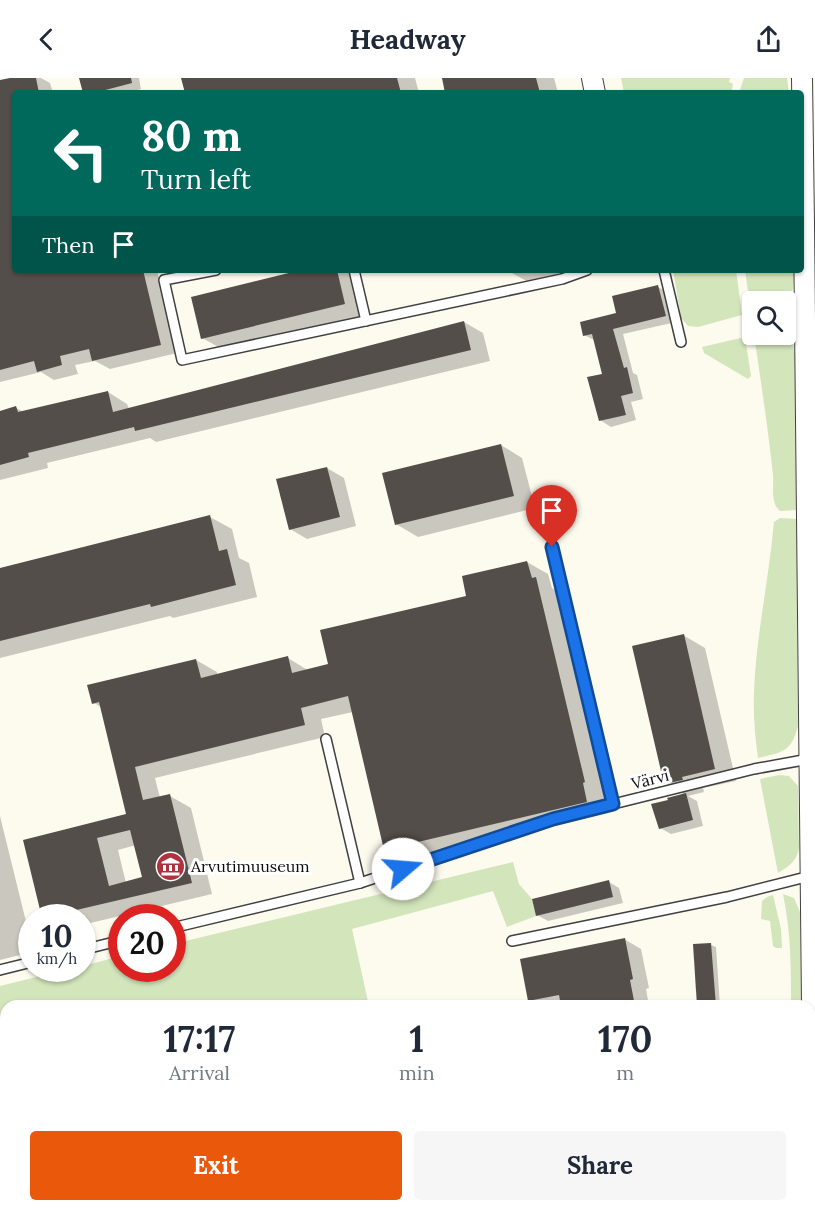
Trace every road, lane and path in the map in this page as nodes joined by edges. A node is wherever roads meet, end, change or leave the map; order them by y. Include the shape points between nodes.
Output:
1 (804, 239) edge
2 (200, 273) edge
3 (355, 273) edge
4 (579, 273) edge
5 (665, 273) edge
6 (366, 321) junction
7 (810, 332) edge
8 (681, 342) dead end
9 (552, 547) dead end
10 (326, 739) dead end
11 (809, 759) junction
12 (613, 804) junction
13 (810, 876) junction
14 (360, 883) junction
15 (186, 925) edge
16 (512, 941) dead end
17 (18, 966) edge
18 (0, 970) edge
19 (812, 1000) edge

1 - 7 street
2 - 6 lane via 164,280 182,360
3 - 6 lane
4 - 6 lane
5 - 8 lane
7 - 11 street
9 - 12 lane
10 - 14 lane
11 - 12 lane, Värvi
11 - 13 street
12 - 14 lane, Värvi via 553,819
13 - 16 lane
13 - 19 street
14 - 15 lane, Värvi
17 - 18 lane

